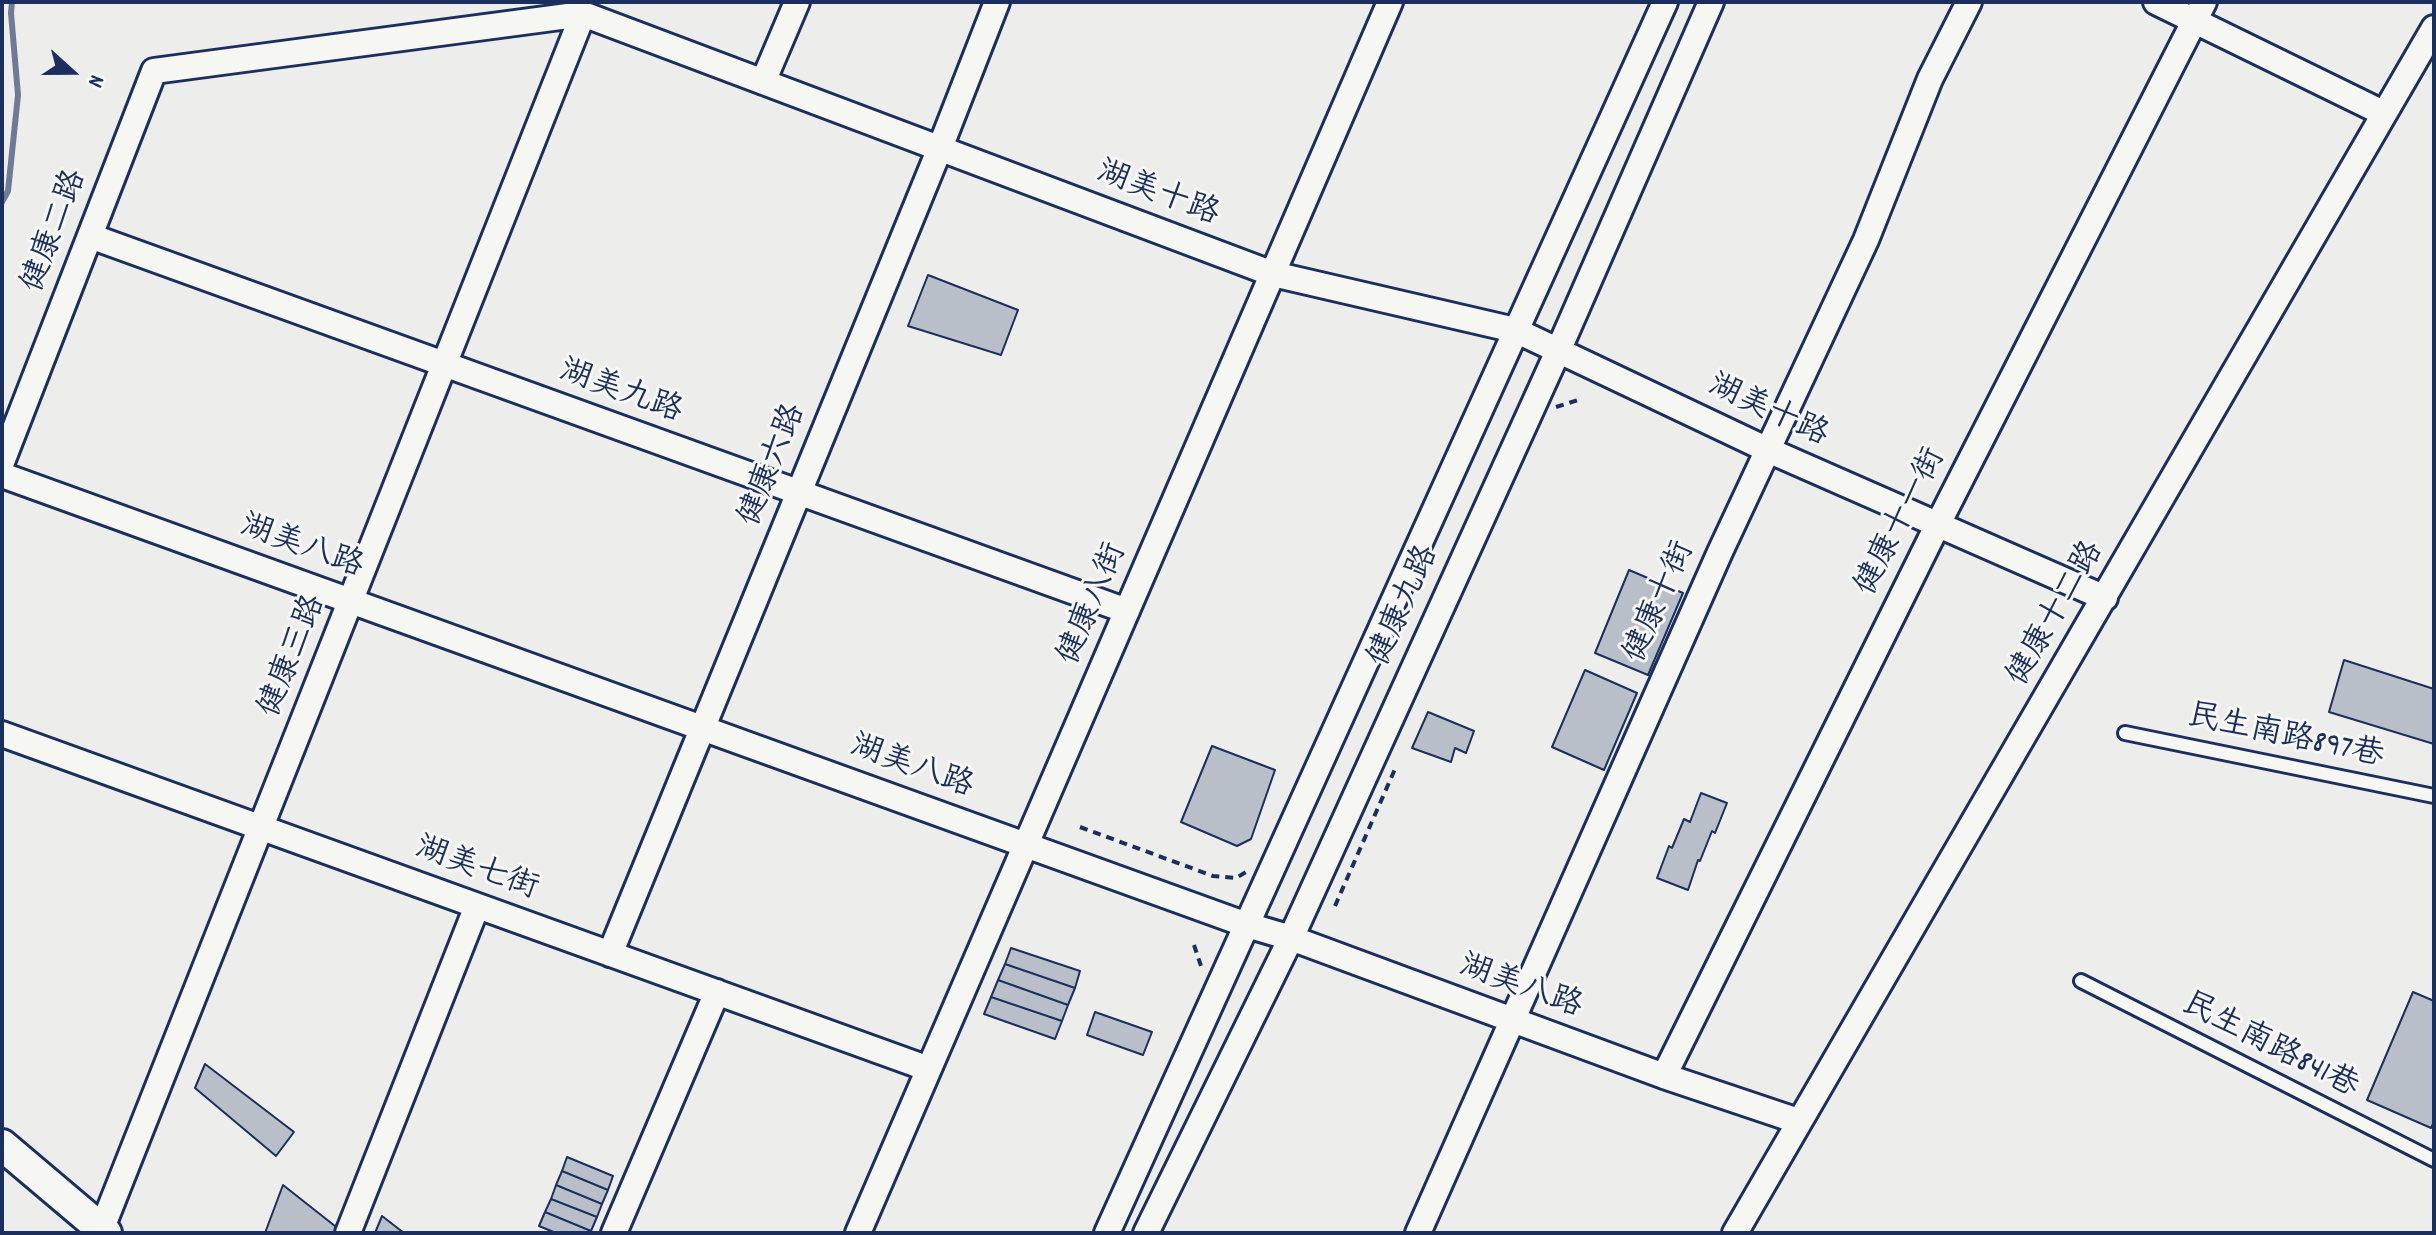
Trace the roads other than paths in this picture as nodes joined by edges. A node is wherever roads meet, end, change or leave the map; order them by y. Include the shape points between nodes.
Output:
1 (797, 2) edge
2 (997, 2) edge
3 (1390, 2) edge
4 (1665, 2) edge
5 (1711, 2) edge
6 (1969, 2) edge
7 (2156, 2) edge
8 (582, 8) edge
9 (2199, 11) edge
10 (2434, 28) edge
11 (154, 71) joint
12 (763, 82) junction
13 (2383, 113) junction
14 (940, 148) junction
15 (90, 236) junction
16 (1273, 274) junction
17 (1515, 330) junction
18 (1559, 349) junction
19 (445, 364) junction
20 (1768, 450) junction
21 (2, 462) edge
22 (2, 475) edge
23 (799, 492) junction
24 (1937, 526) junction
25 (2105, 598) junction
26 (351, 601) junction
27 (1127, 611) junction
28 (702, 728) junction
29 (2125, 733) dead end
30 (2, 734) edge
31 (2434, 796) edge
32 (261, 828) junction
33 (1026, 845) junction
34 (477, 906) junction
35 (1247, 925) junction
36 (1291, 938) junction
37 (610, 954) junction
38 (2081, 981) dead end
39 (717, 992) junction
40 (1512, 1020) junction
41 (929, 1069) junction
42 (1664, 1076) junction
43 (1798, 1121) junction
44 (2, 1145) edge
45 (2434, 1160) edge
46 (102, 1232) edge
47 (348, 1233) edge
48 (614, 1233) edge
49 (858, 1233) edge
50 (1107, 1233) edge
51 (1146, 1233) edge
52 (1418, 1233) edge
53 (1735, 1233) edge

1 - 12 street
2 - 14 street, 健康六路
3 - 16 street, 健康八街
4 - 17 street
5 - 18 street, 健康九路
6 - 20 street, 健康十街 via 1930,79 1866,240
7 - 9 street
8 - 11 street, 湖美十路
8 - 12 street, 湖美十路
8 - 19 street, 健康三路
9 - 13 street
9 - 24 street, 健康十一街
10 - 13 street, 健康十二路
11 - 15 street, 健康二路
12 - 14 street, 湖美十路
13 - 25 street, 健康十二路
14 - 16 street, 湖美十路
14 - 23 street, 健康六路
15 - 19 street, 湖美九路
15 - 21 street, 健康二路
16 - 17 street, 湖美十路
16 - 27 street, 健康八街
17 - 18 street, 湖美十路
17 - 35 street
18 - 20 street, 湖美十路
18 - 36 street, 健康九路
19 - 23 street, 湖美九路
19 - 26 street, 健康三路
20 - 24 street, 湖美十路
20 - 40 street, 健康十街
22 - 26 street, 湖美八路
23 - 27 street, 湖美九路
23 - 28 street, 健康六路
24 - 25 street, 湖美十路
24 - 42 street, 健康十一街
25 - 43 street, 健康十二路
26 - 28 street, 湖美八路
26 - 32 street, 健康三路
27 - 33 street, 健康八街
28 - 33 street, 湖美八路
28 - 37 street, 健康六路
29 - 31 lane, 民生南路897巷
30 - 32 street, 湖美七街
32 - 34 street, 湖美七街
32 - 46 street, 健康三路
33 - 35 street, 湖美八路
33 - 41 street, 健康八街
34 - 37 street, 湖美七街
34 - 47 street
35 - 36 street, 湖美八路
35 - 50 street
36 - 40 street, 湖美八路
36 - 51 street, 健康九路
37 - 39 street, 湖美七街
38 - 45 lane, 民生南路841巷
39 - 41 street, 湖美七街
39 - 48 street
40 - 42 street, 湖美八路
40 - 52 street, 健康十街
41 - 49 street, 健康八街
42 - 43 street, 湖美八路
43 - 53 street, 健康十二路
44 - 46 street

